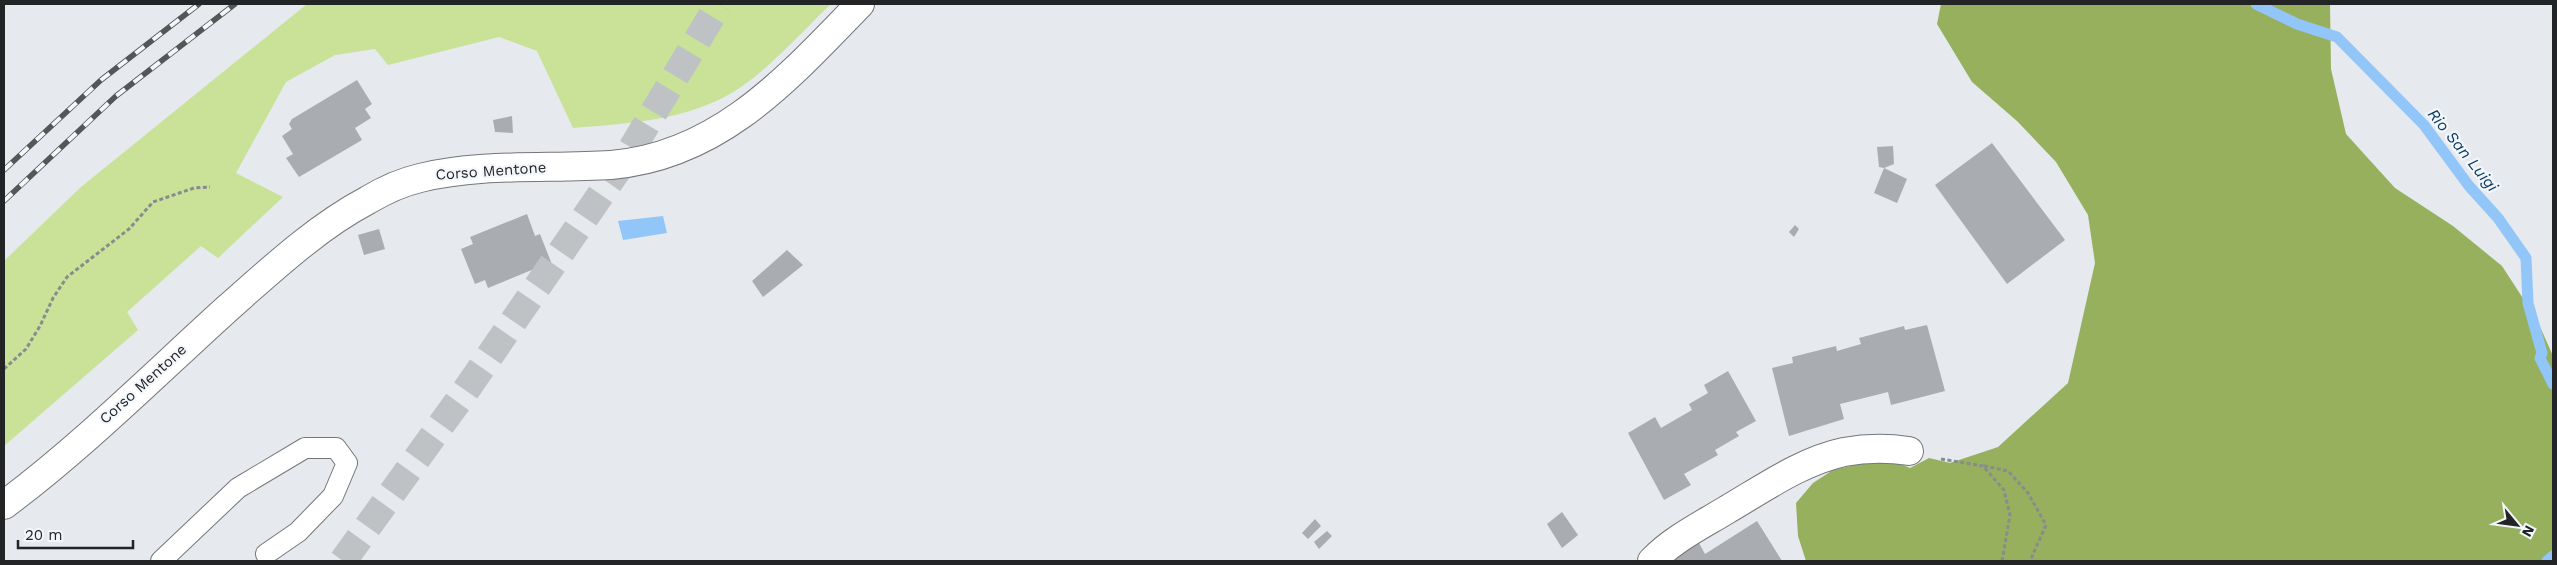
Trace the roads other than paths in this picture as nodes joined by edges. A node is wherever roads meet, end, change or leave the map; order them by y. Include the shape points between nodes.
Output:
1 (860, 4) edge
2 (1909, 451) road end
3 (4, 505) edge
4 (266, 554) dead end
5 (161, 561) edge
6 (1652, 561) edge

1 - 3 main road, Corso Mentone via 794,73 754,107 704,139 665,153 614,164 448,172 417,178 368,200 327,225 256,283
2 - 6 main road via 1889,448 1844,452 1789,473 1699,526 1661,551
4 - 5 lane via 298,532 333,496 347,463 336,448 305,448 238,488

